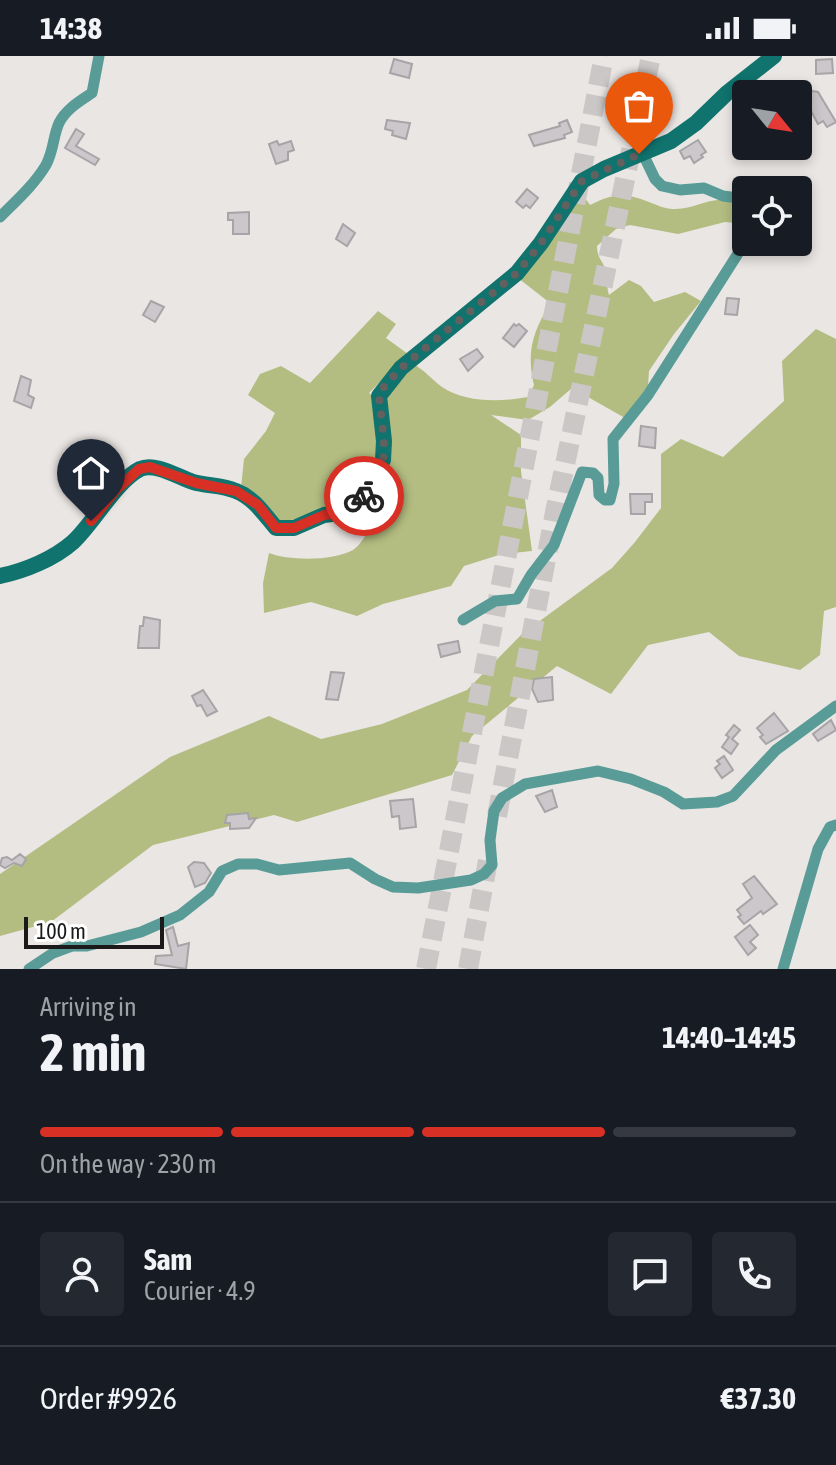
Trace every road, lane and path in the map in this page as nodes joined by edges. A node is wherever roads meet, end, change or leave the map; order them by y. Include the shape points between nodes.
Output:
1 (99, 56) edge
2 (774, 56) edge
3 (642, 152) junction
4 (732, 197) edge
5 (0, 217) edge
6 (736, 256) edge
7 (0, 576) edge
8 (463, 620) dead end
9 (836, 706) edge
10 (836, 825) edge
11 (29, 969) edge
12 (783, 969) edge

1 - 5 street via 92,93 59,123 46,165
2 - 3 street via 696,123 671,141
3 - 4 street via 662,186 704,188
3 - 7 street via 582,181 517,273 384,387 379,396 383,460 367,492 347,512 276,528 258,505 236,491 150,467 139,469 66,548
6 - 8 street via 648,395 613,439 610,500 599,495 593,473 582,472 554,545 517,599 495,601
9 - 11 street via 776,750 733,796 717,802 683,804 631,779 598,771 525,784 502,798 494,811 492,865 471,880 393,887 350,863 279,870 238,864 222,871 209,892 180,915 141,932 72,946
10 - 12 street via 818,849

